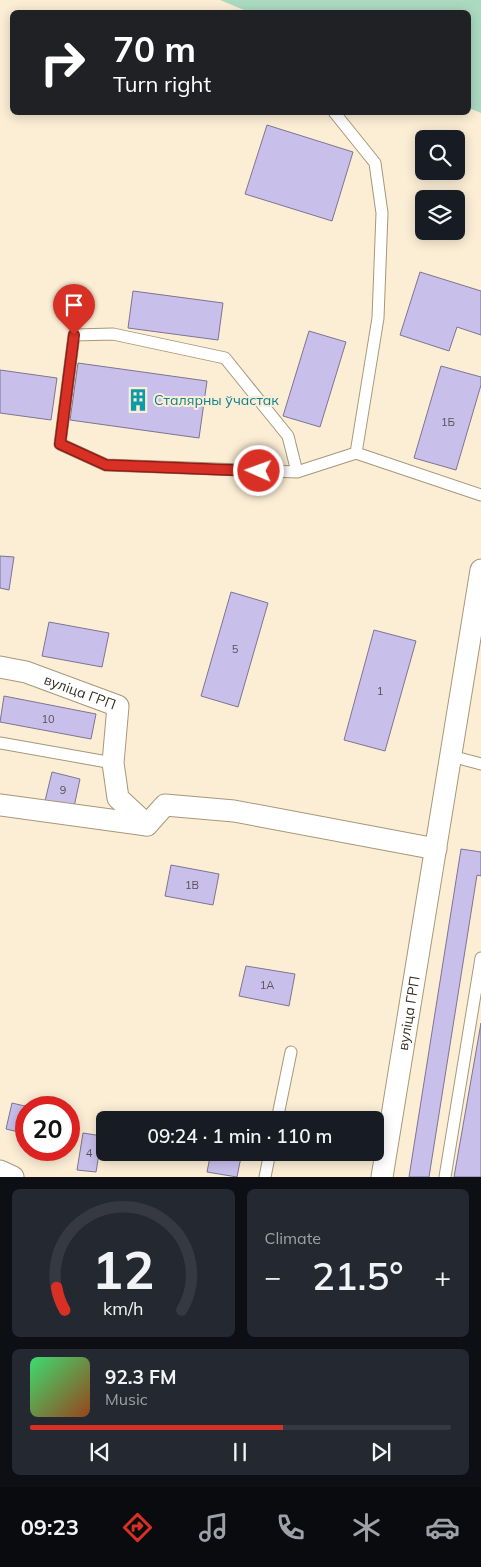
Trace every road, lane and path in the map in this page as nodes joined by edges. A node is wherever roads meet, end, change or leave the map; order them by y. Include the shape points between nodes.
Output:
1 (336, 115) edge
2 (356, 452) junction
3 (297, 472) junction
4 (481, 495) edge
5 (481, 573) edge
6 (0, 667) edge
7 (0, 743) edge
8 (451, 756) junction
9 (113, 763) junction
10 (481, 764) edge
11 (0, 805) edge
12 (147, 825) junction
13 (436, 849) junction
14 (481, 958) edge
15 (291, 1052) dead end
16 (279, 1111) edge
17 (268, 1161) edge
18 (0, 1171) edge
19 (13, 1177) edge
20 (265, 1177) edge
21 (382, 1177) edge
22 (445, 1177) edge

1 - 2 lane via 375,163 382,213 378,318
2 - 3 lane
2 - 4 lane
3 - 3 lane via 106,465 60,444 74,335 113,334 225,358 288,436
5 - 8 street, вуліца ГРП
6 - 9 street, вуліца ГРП via 26,672 118,706
7 - 9 lane
8 - 10 lane
8 - 13 street, вуліца ГРП
9 - 12 street, вуліца ГРП via 118,798
11 - 12 street
12 - 13 street via 165,805 234,811
13 - 21 street, вуліца ГРП
14 - 22 lane
15 - 16 lane
17 - 20 lane
18 - 19 street

